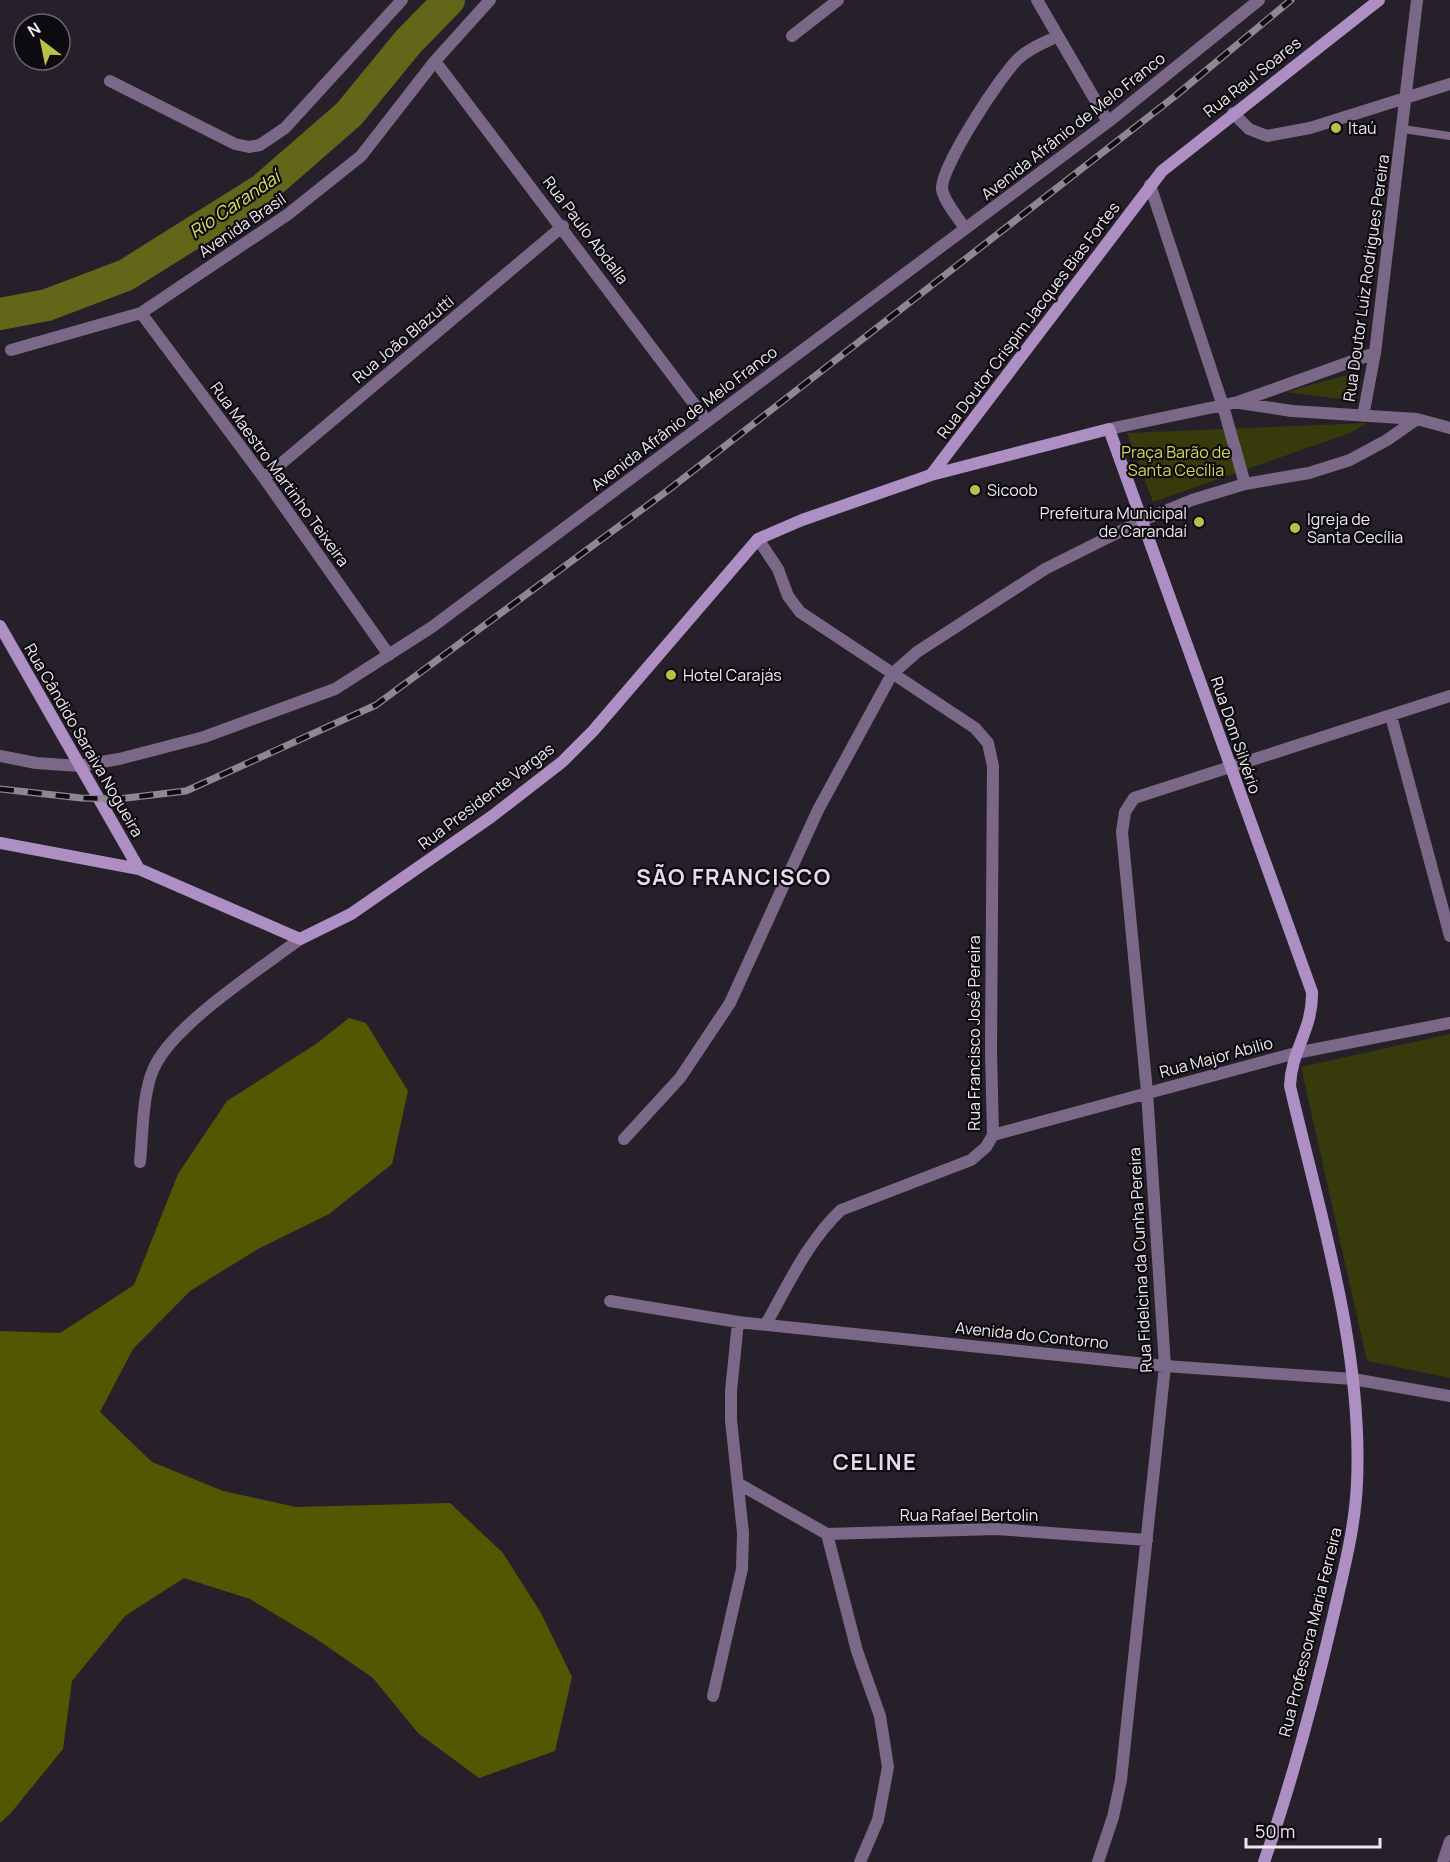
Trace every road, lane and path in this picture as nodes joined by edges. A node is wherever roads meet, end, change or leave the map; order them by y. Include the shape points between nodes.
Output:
1 (402, 0) edge
2 (490, 0) edge
3 (838, 0) edge
4 (1037, 0) edge
5 (1259, 0) edge
6 (1379, 0) edge
7 (1417, 0) edge
8 (792, 36) dead end
9 (1058, 36) junction
10 (435, 60) junction
11 (110, 81) dead end
12 (1450, 84) edge
13 (1408, 96) junction
14 (1233, 113) junction
15 (1108, 122) junction
16 (1403, 129) junction
17 (1450, 136) edge
18 (1150, 185) junction
19 (563, 226) junction
20 (965, 228) junction
21 (141, 313) junction
22 (11, 350) dead end
23 (1375, 353) junction
24 (1238, 402) junction
25 (1223, 406) junction
26 (1363, 416) junction
27 (1417, 419) junction
28 (707, 421) junction
29 (1450, 428) edge
30 (1109, 429) junction
31 (932, 475) junction
32 (264, 478) junction
33 (1245, 484) junction
34 (1143, 520) junction
35 (758, 539) junction
36 (0, 626) edge
37 (389, 655) junction
38 (892, 674) junction
39 (1450, 696) edge
40 (1391, 716) junction
41 (0, 756) edge
42 (79, 766) junction
43 (1230, 769) junction
44 (0, 843) edge
45 (139, 869) junction
46 (1450, 936) edge
47 (300, 939) junction
48 (1450, 1023) edge
49 (1296, 1053) junction
50 (1147, 1092) junction
51 (993, 1135) junction
52 (624, 1139) dead end
53 (140, 1162) dead end
54 (610, 1301) dead end
55 (738, 1322) junction
56 (766, 1324) junction
57 (1165, 1366) junction
58 (1353, 1379) junction
59 (1450, 1395) edge
60 (739, 1484) junction
61 (827, 1534) junction
62 (1148, 1539) junction
63 (713, 1696) dead end
64 (1450, 1841) edge
65 (860, 1862) edge
66 (1098, 1862) edge
67 (1264, 1862) edge
68 (1443, 1862) edge

1 - 11 street via 285,129 260,145 235,144
2 - 10 street, Avenida Brasil
3 - 8 street
4 - 9 street
5 - 15 street, Avenida Afrânio de Melo Franco
6 - 14 street, Rua Raul Soares
7 - 13 street, Rua Doutor Luiz Rodrigues Pereira
9 - 15 street
9 - 20 street via 1016,60 980,107 944,177 943,192
10 - 19 street, Rua Paulo Abdalla
10 - 21 street, Avenida Brasil via 381,131 336,178
12 - 13 street
13 - 14 street via 1310,128 1267,136 1249,129
13 - 16 street, Rua Doutor Luiz Rodrigues Pereira
14 - 18 street, Rua Raul Soares via 1176,157
15 - 20 street, Avenida Afrânio de Melo Franco
16 - 17 lane
16 - 23 street, Rua Doutor Luiz Rodrigues Pereira
18 - 25 street
18 - 31 street, Rua Doutor Crispim Jacques Bias Fortes
19 - 28 street, Rua Paulo Abdalla
19 - 32 street, Rua João Blazutti
20 - 28 street, Avenida Afrânio de Melo Franco
21 - 22 street, Avenida Brasil
21 - 32 street, Rua Maestro Martinho Teixeira
23 - 24 street
23 - 26 street, Rua Doutor Luiz Rodrigues Pereira
24 - 25 street
24 - 26 street
25 - 30 street
25 - 33 street
26 - 27 street
27 - 29 street
27 - 33 street via 1350,460
28 - 37 street, Avenida Afrânio de Melo Franco
30 - 31 street, Rua Presidente Vargas
30 - 34 street, Rua Dom Silvério
31 - 35 street, Rua Presidente Vargas
32 - 37 street, Rua Maestro Martinho Teixeira
33 - 34 street
34 - 38 street via 1045,569 926,646
34 - 43 street, Rua Dom Silvério
35 - 38 street via 800,612
35 - 47 street, Rua Presidente Vargas via 562,762 491,817 360,907
36 - 42 street, Rua Cândido Saraiva Nogueira
37 - 42 street, Avenida Afrânio de Melo Franco via 335,689 257,719 204,737
38 - 51 street, Rua Francisco José Pereira via 975,728 988,743 993,765
38 - 52 street via 818,810 730,1003 680,1078
39 - 40 street
40 - 43 street
40 - 46 street
41 - 42 street, Avenida Afrânio de Melo Franco
42 - 45 street, Rua Cândido Saraiva Nogueira
43 - 49 street, Rua Dom Silvério via 1312,992 1312,1011
43 - 50 street, Rua Fidelcina da Cunha Pereira via 1134,798 1125,812 1122,832
44 - 45 street
45 - 47 street
47 - 53 street, Rua Presidente Vargas via 179,1032 161,1052 151,1073
48 - 49 street, Rua Major Abilio
49 - 50 street, Rua Major Abilio
49 - 58 street, Rua Professora Maria Ferreira via 1290,1086 1341,1302
50 - 51 street, Rua Major Abilio
50 - 57 street, Rua Fidelcina da Cunha Pereira
51 - 56 street, Rua Francisco José Pereira via 971,1160 841,1210 807,1252
54 - 55 street, Avenida do Contorno
55 - 56 street, Avenida do Contorno
55 - 60 street via 731,1391
56 - 57 street, Avenida do Contorno
57 - 58 street, Avenida do Contorno
57 - 62 street, Rua Fidelcina da Cunha Pereira
58 - 59 street, Avenida do Contorno
58 - 67 street, Rua Professora Maria Ferreira via 1357,1483 1351,1538 1305,1727
60 - 61 street
60 - 63 street via 742,1569
61 - 62 street, Rua Rafael Bertolin via 996,1529
61 - 65 street via 857,1651 880,1716 888,1767 878,1820
62 - 66 street, Rua Fidelcina da Cunha Pereira via 1121,1780
64 - 68 street

